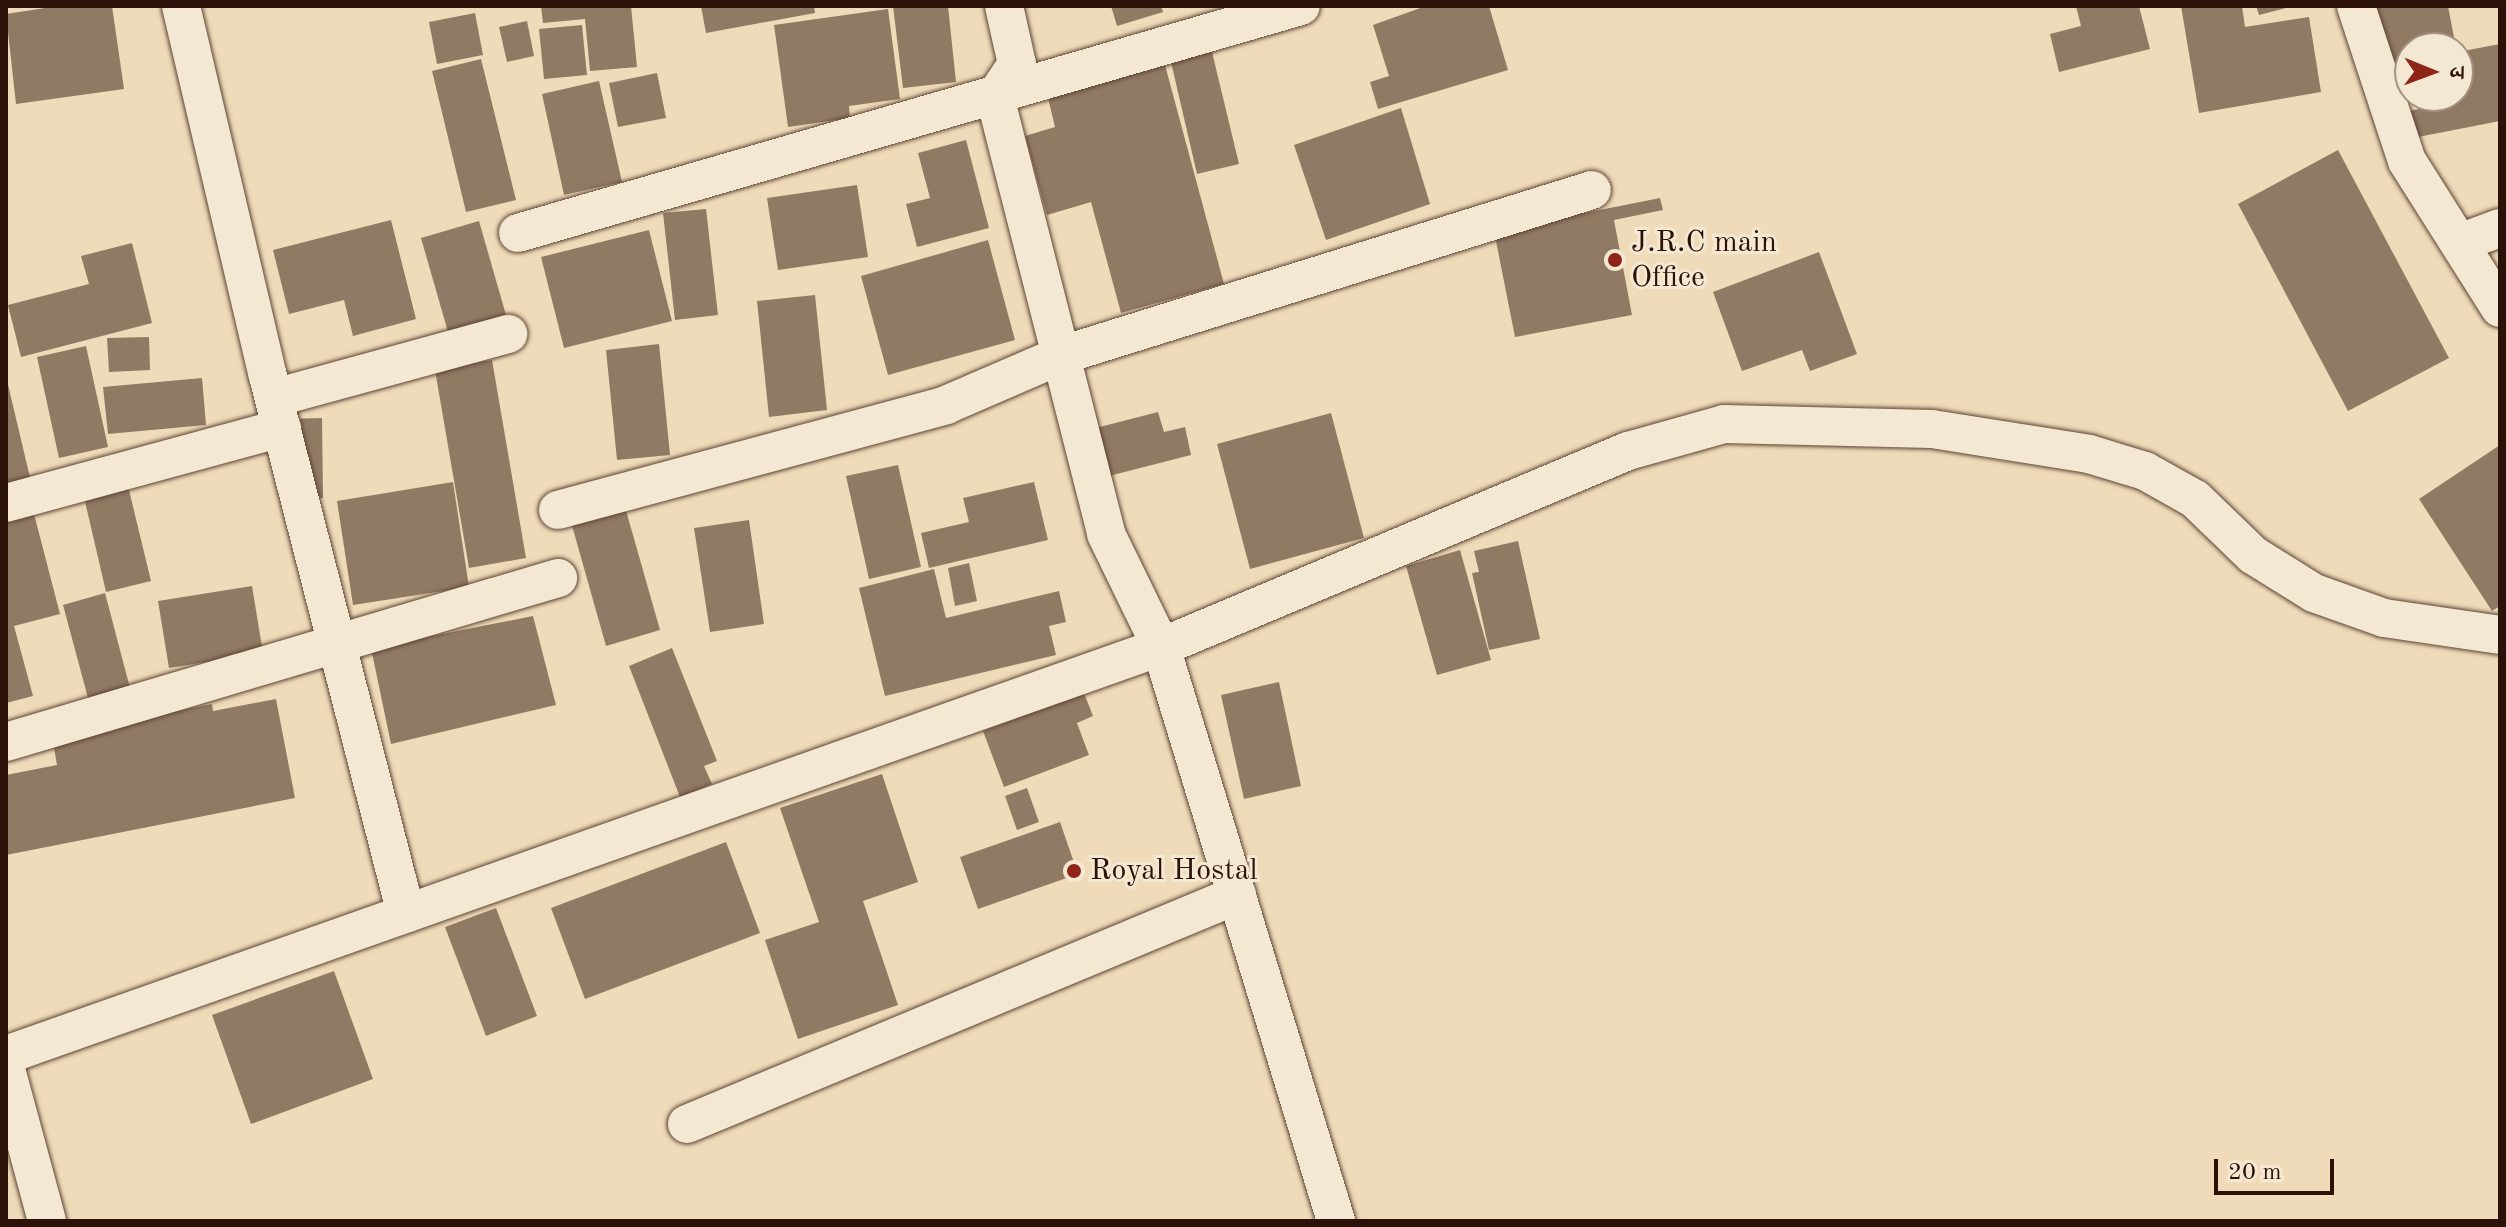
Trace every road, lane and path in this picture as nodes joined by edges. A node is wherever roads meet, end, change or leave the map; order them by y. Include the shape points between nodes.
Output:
1 (181, 6) edge
2 (1004, 6) edge
3 (1209, 6) edge
4 (1301, 6) edge
5 (2356, 6) edge
6 (1017, 64) junction
7 (995, 97) junction
8 (1590, 180) dead end
9 (2500, 228) edge
10 (518, 233) dead end
11 (2459, 243) junction
12 (2500, 308) edge
13 (508, 334) dead end
14 (1058, 350) junction
15 (278, 413) junction
16 (6, 503) edge
17 (558, 510) dead end
18 (558, 578) dead end
19 (2500, 635) edge
20 (337, 643) junction
21 (1161, 647) junction
22 (6, 742) edge
23 (1237, 895) junction
24 (406, 914) junction
25 (6, 1055) edge
26 (6, 1069) edge
27 (12, 1118) edge
28 (687, 1124) dead end
29 (47, 1221) edge
30 (1336, 1221) edge

1 - 15 street
2 - 6 street
3 - 6 street
4 - 7 street
5 - 11 street via 2407,161
6 - 7 street
7 - 10 street
7 - 14 street
8 - 14 street
9 - 11 street
11 - 12 street
13 - 15 street
14 - 17 street via 946,405
14 - 21 street via 1106,534
15 - 16 street
15 - 20 street
18 - 20 street
19 - 21 street via 2384,618 2314,593 2253,555 2195,499 2145,471 2089,454 1932,429 1724,424 1628,451
20 - 22 street
20 - 24 street
21 - 23 street
21 - 24 street
23 - 28 street
23 - 30 street
24 - 25 street
26 - 27 street
27 - 29 street

